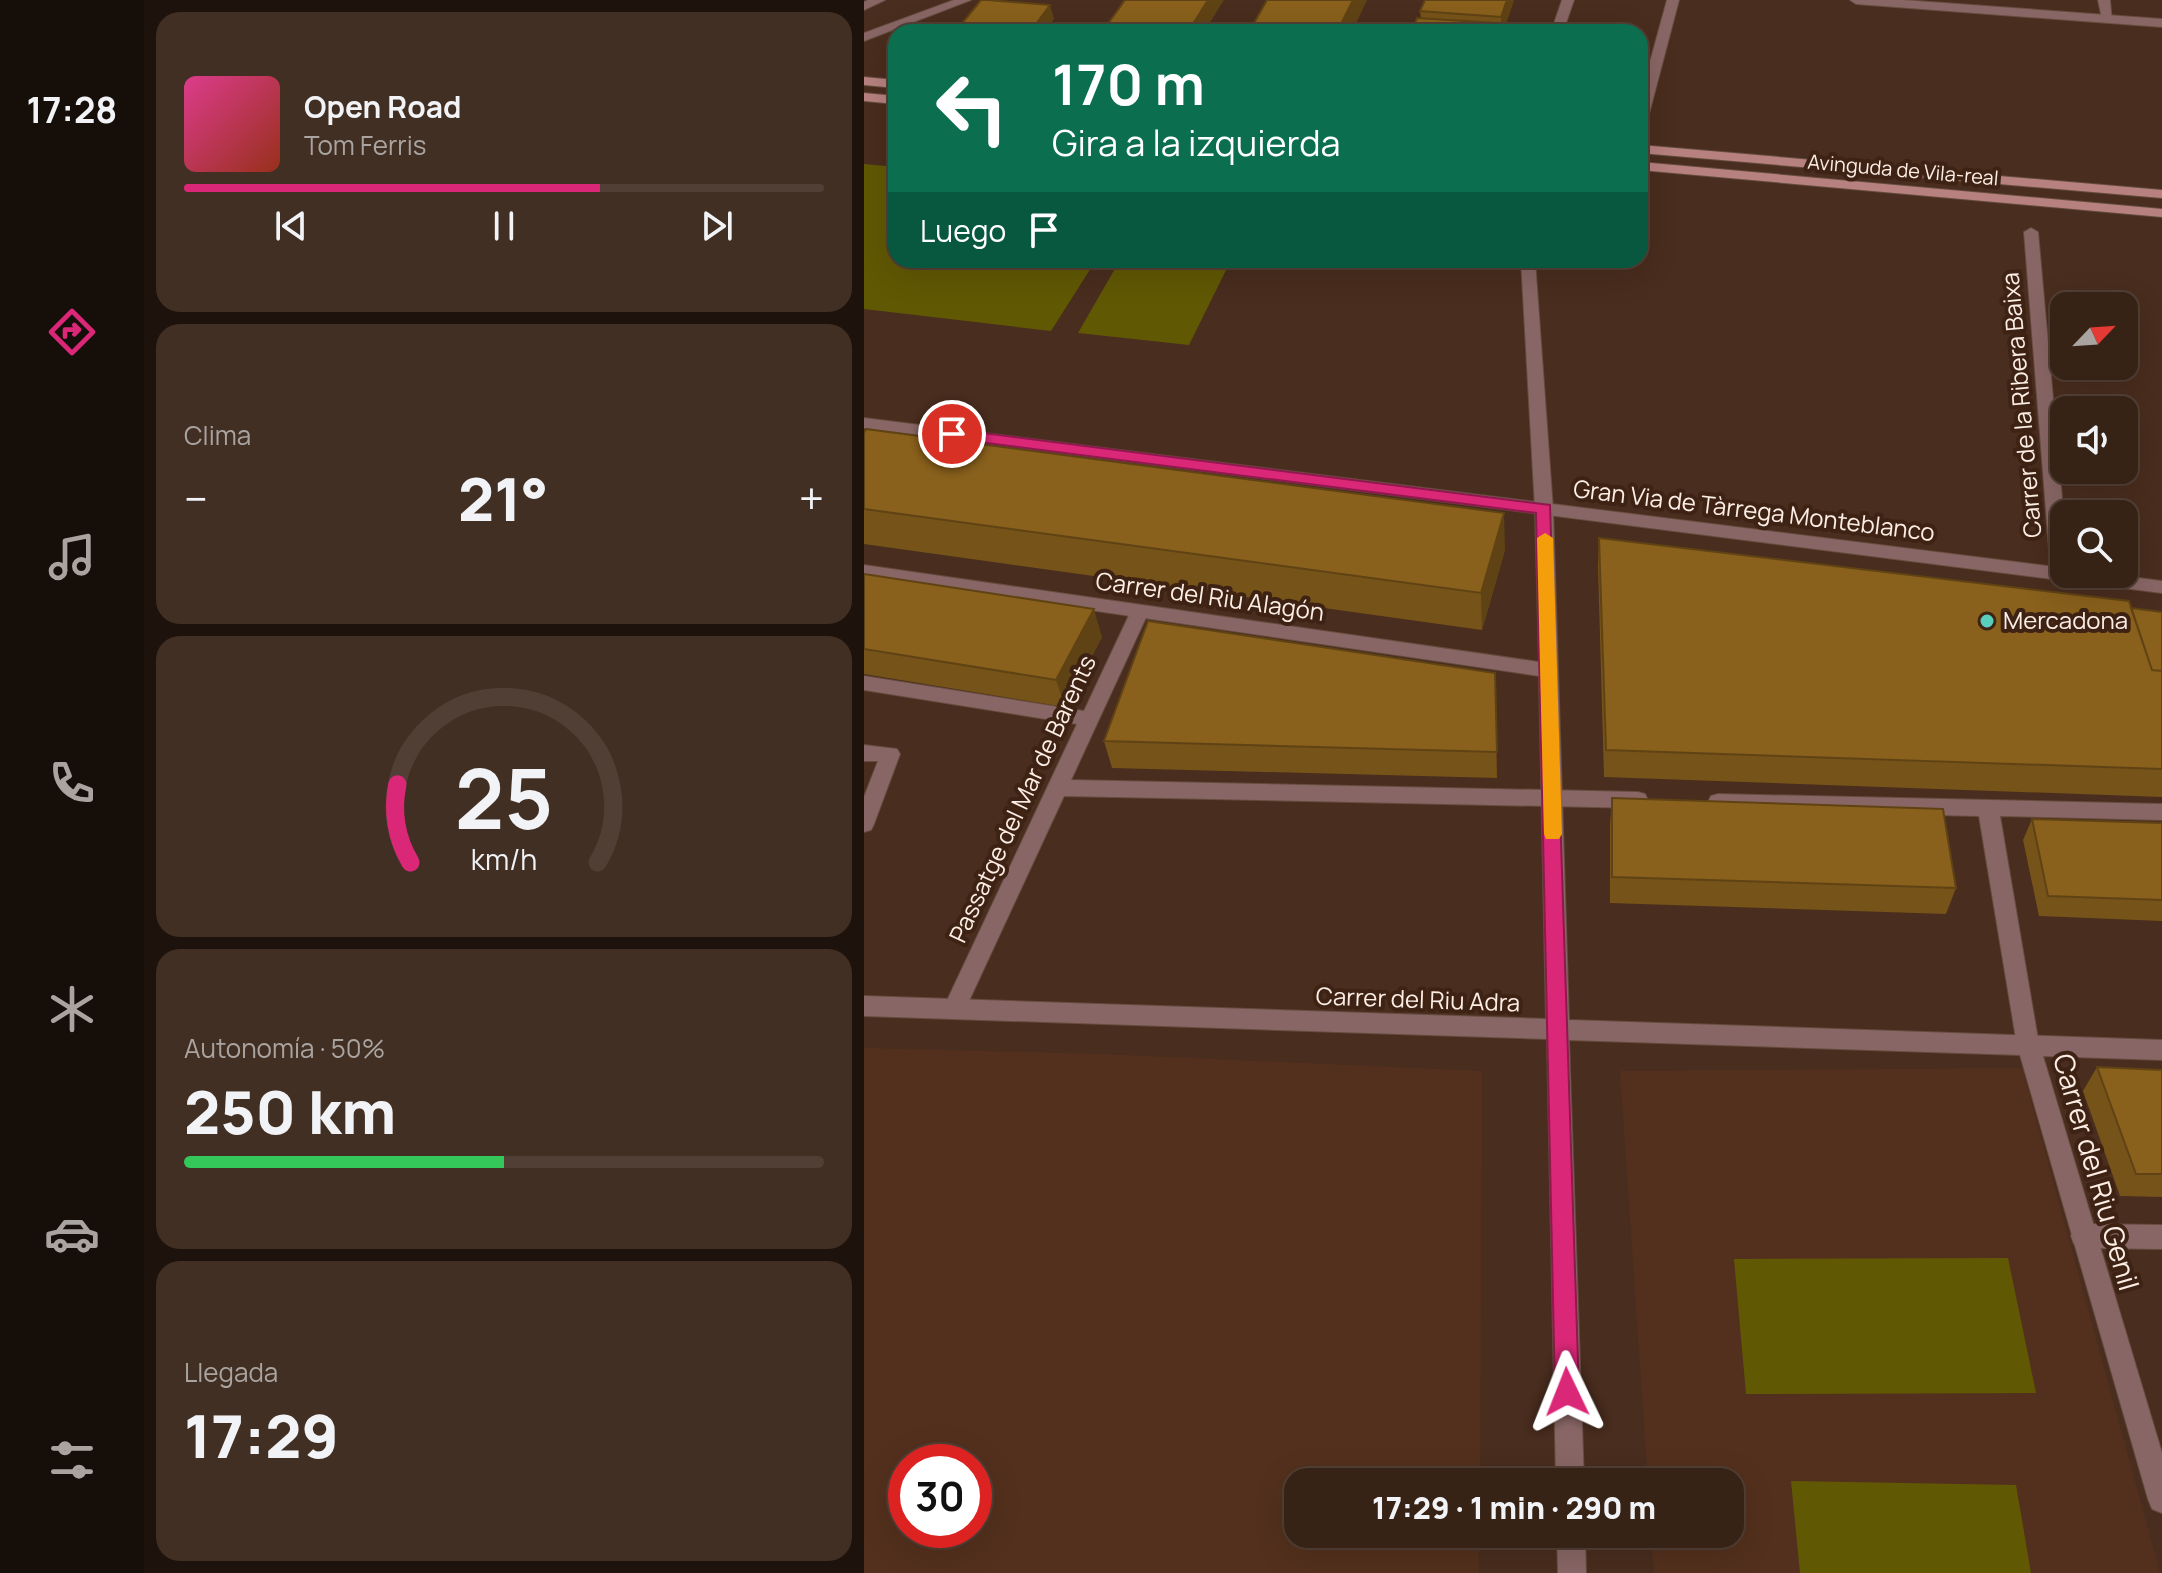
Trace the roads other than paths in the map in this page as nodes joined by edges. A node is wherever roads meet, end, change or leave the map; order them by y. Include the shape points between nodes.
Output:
1 (879, 0) edge
2 (965, 0) edge
3 (1568, 0) edge
4 (1673, 0) edge
5 (1856, 0) edge
6 (2104, 0) edge
7 (864, 6) edge
8 (2108, 19) junction
9 (2162, 23) edge
10 (899, 24) edge
11 (1560, 24) edge
12 (888, 28) edge
13 (864, 37) edge
14 (864, 81) edge
15 (888, 83) edge
16 (1648, 92) edge
17 (864, 97) edge
18 (888, 99) edge
19 (1648, 150) edge
20 (1648, 167) edge
21 (2162, 194) edge
22 (2162, 213) edge
23 (2031, 232) dead end
24 (1529, 268) edge
25 (864, 423) edge
26 (2054, 500) edge
27 (1544, 509) junction
28 (864, 571) edge
29 (2050, 573) edge
30 (2138, 584) edge
31 (2162, 587) edge
32 (1140, 611) junction
33 (1548, 670) junction
34 (864, 683) edge
35 (1089, 719) junction
36 (864, 753) edge
37 (1057, 788) junction
38 (1552, 798) junction
39 (1661, 801) edge
40 (1692, 802) edge
41 (1988, 808) junction
42 (2162, 812) edge
43 (864, 824) edge
44 (864, 1006) edge
45 (954, 1009) junction
46 (1558, 1030) junction
47 (2028, 1045) junction
48 (2162, 1050) edge
49 (2083, 1236) junction
50 (2162, 1237) edge
51 (1570, 1468) edge
52 (2162, 1499) edge
53 (1571, 1548) edge
54 (1572, 1573) edge

1 - 7 street
2 - 10 street
3 - 11 street
4 - 16 street
5 - 8 street
6 - 8 street
8 - 9 street
12 - 13 street
14 - 15 main road
17 - 18 main road
19 - 21 main road, Avinguda de Vila-real
20 - 22 main road, Avinguda de Vila-real
23 - 26 street, Carrer de la Ribera Baixa
24 - 27 street
25 - 27 street, Gran Via de Tàrrega Monteblanco
27 - 29 street, Gran Via de Tàrrega Monteblanco
27 - 33 street
28 - 32 street, Carrer del Riu Alagón
30 - 31 street, Gran Via de Tàrrega Monteblanco
32 - 33 street, Carrer del Riu Alagón
32 - 35 street, Passatge del Mar de Barents
33 - 38 street
34 - 35 street
35 - 37 street, Passatge del Mar de Barents
36 - 43 street via 890,754
37 - 38 street
37 - 45 street, Passatge del Mar de Barents
38 - 39 street
38 - 46 street
40 - 41 street
41 - 42 street
41 - 47 street, Carrer del Riu Genil
44 - 45 street, Carrer del Riu Adra
45 - 46 street, Carrer del Riu Adra
46 - 47 street, Carrer del Riu Adra
46 - 51 street
47 - 48 street, Carrer del Riu Adra
47 - 49 street, Carrer del Riu Genil
49 - 50 street
49 - 52 street, Carrer del Riu Genil
53 - 54 street

